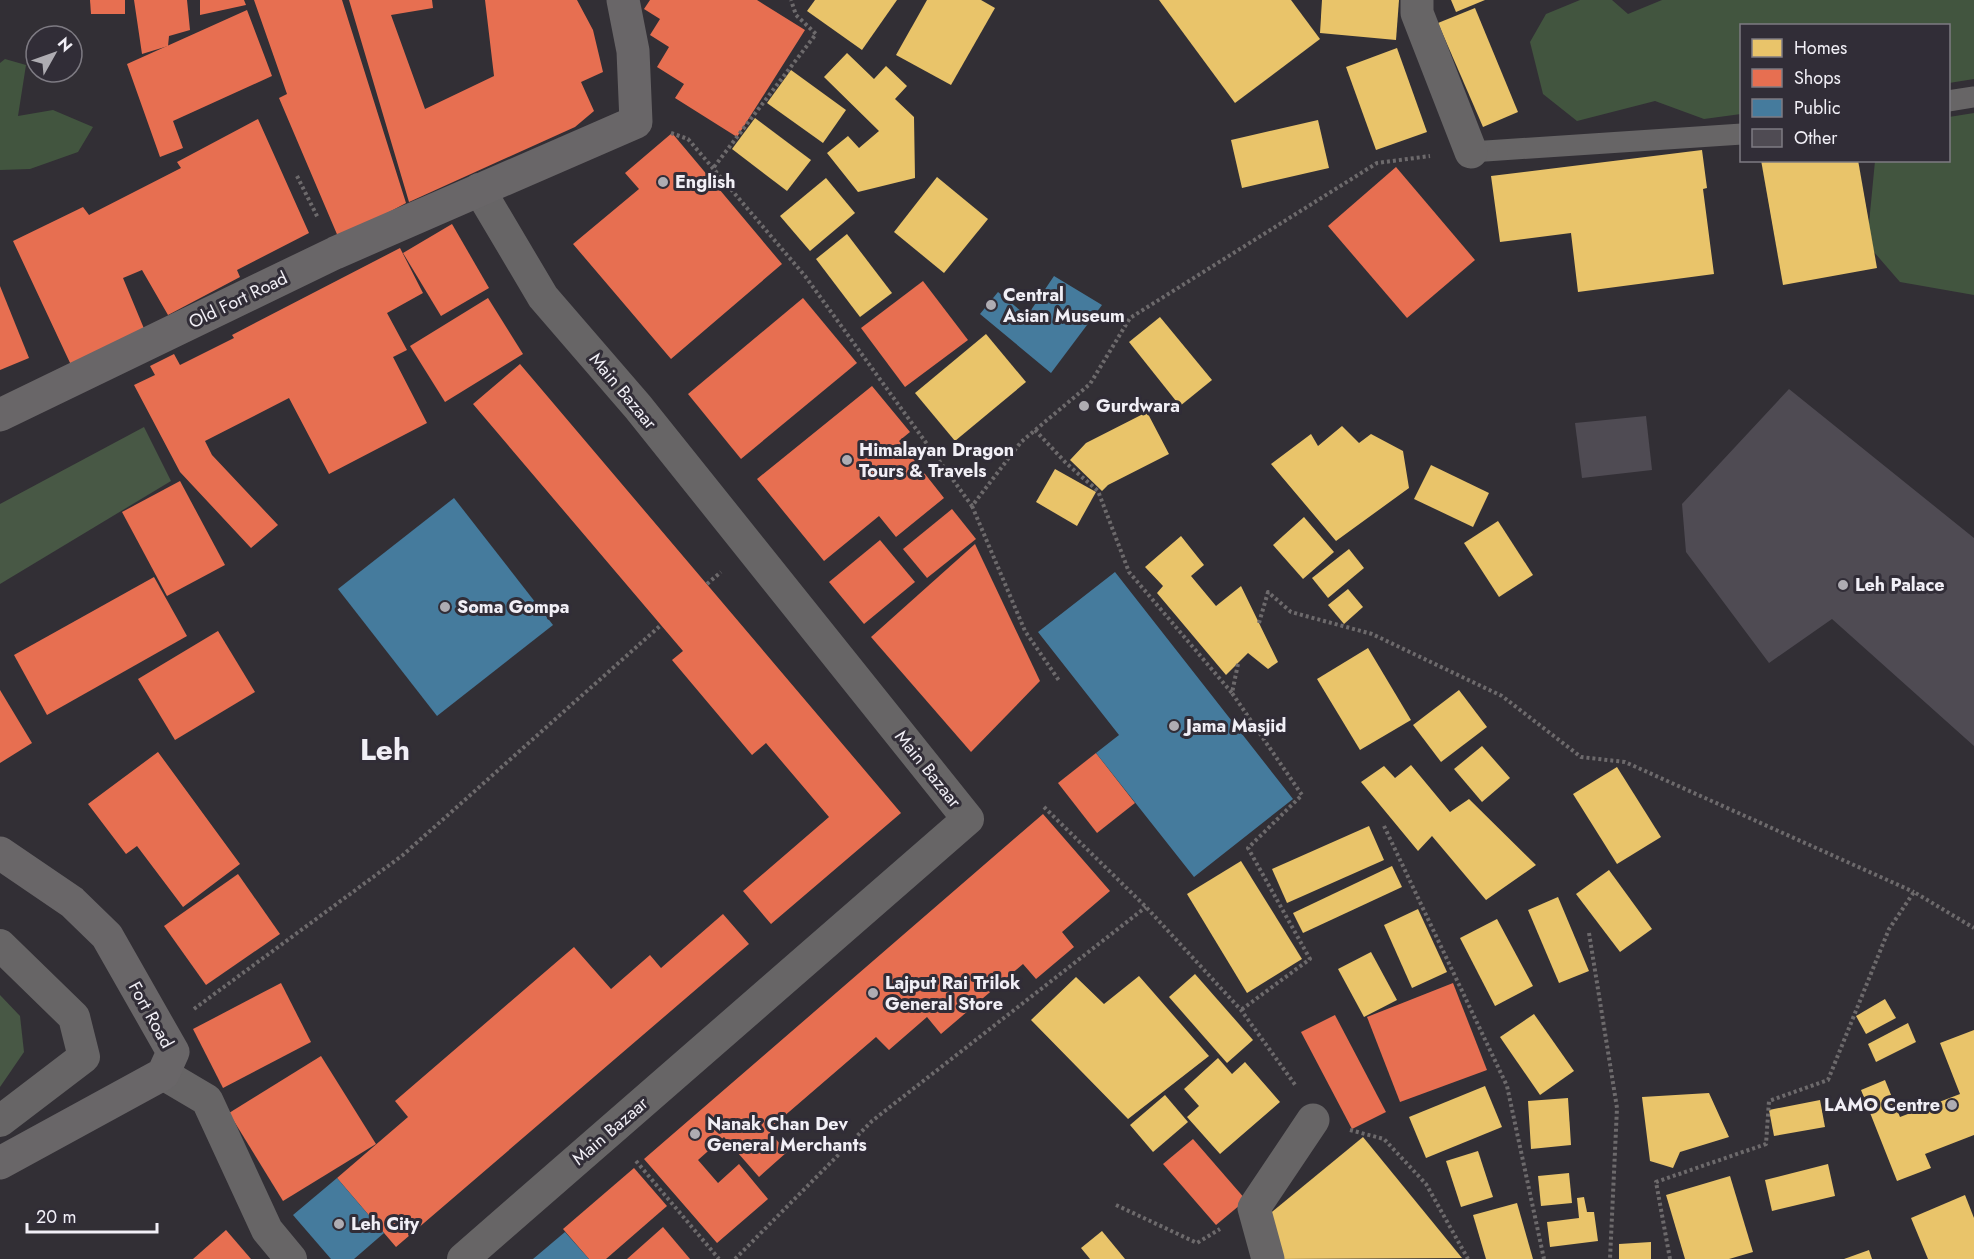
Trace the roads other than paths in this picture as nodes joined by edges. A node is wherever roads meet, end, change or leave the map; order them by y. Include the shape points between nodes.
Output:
1 (623, 0) edge
2 (1417, 0) edge
3 (1974, 97) edge
4 (1950, 101) edge
5 (1740, 134) edge
6 (1471, 152) joint
7 (479, 189) junction
8 (0, 415) edge
9 (0, 853) edge
10 (0, 945) edge
11 (163, 1074) junction
12 (1313, 1119) road end
13 (0, 1121) edge
14 (0, 1163) edge
15 (291, 1259) edge
16 (463, 1259) edge
17 (1268, 1259) edge

1 - 7 main road, Old Fort Road via 633,51 636,122
2 - 6 street via 1417,13
3 - 4 lane
5 - 6 lane
7 - 8 main road, Old Fort Road via 335,253
7 - 16 street, Main Bazaar via 543,297 638,407 968,819
9 - 11 main road, Fort Road via 72,902 107,936 173,1052
10 - 13 street via 74,1017 84,1057
11 - 14 main road
11 - 15 street, Fort Road via 207,1100 267,1230
12 - 17 street via 1254,1208

